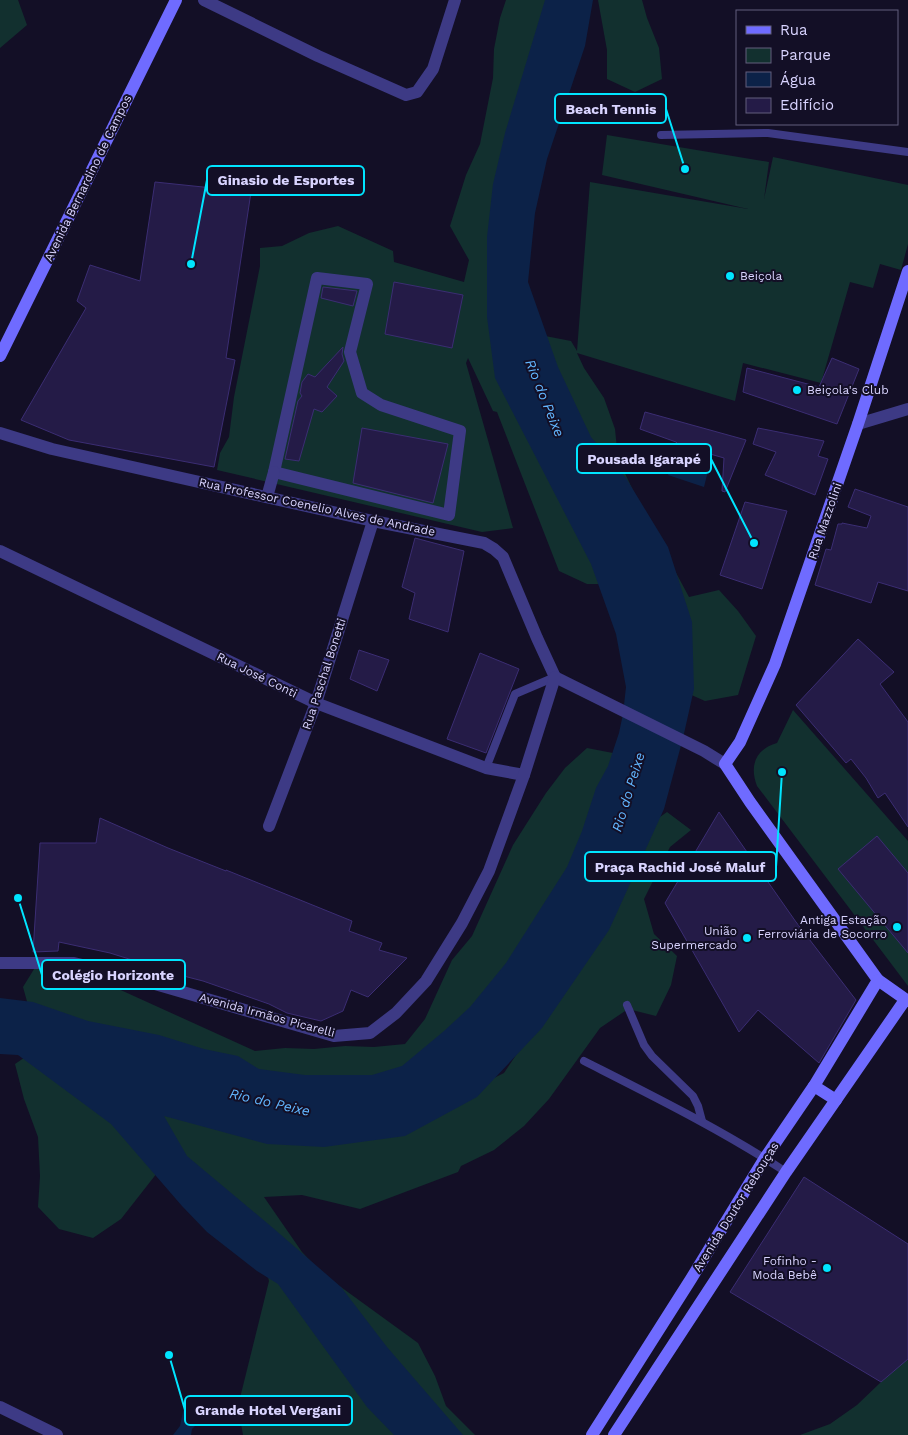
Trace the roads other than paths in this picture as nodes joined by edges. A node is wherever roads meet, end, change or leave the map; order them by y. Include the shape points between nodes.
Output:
1 (176, 0) edge
2 (204, 0) edge
3 (454, 0) edge
4 (662, 135) dead end
5 (908, 152) edge
6 (908, 271) edge
7 (0, 356) edge
8 (908, 409) edge
9 (858, 424) junction
10 (0, 433) edge
11 (274, 472) junction
12 (267, 497) junction
13 (373, 521) junction
14 (0, 551) edge
15 (555, 677) junction
16 (316, 703) junction
17 (725, 764) junction
18 (486, 768) junction
19 (524, 775) junction
20 (269, 826) dead end
21 (0, 963) edge
22 (878, 980) junction
23 (906, 1000) edge
24 (627, 1005) dead end
25 (584, 1061) dead end
26 (814, 1086) junction
27 (836, 1100) junction
28 (702, 1121) junction
29 (765, 1158) junction
30 (786, 1172) junction
31 (691, 1279) junction
32 (709, 1292) junction
33 (618, 1394) junction
34 (634, 1405) junction
35 (0, 1407) edge
36 (57, 1435) edge
37 (592, 1435) edge
38 (614, 1435) edge

1 - 7 street, Avenida Bernardino de Campos
2 - 3 street via 406,95 417,92 433,69
4 - 5 lane via 768,133
6 - 9 street, Rua Mazzolini
8 - 9 street
9 - 17 street, Rua Mazzolini via 775,664 740,742
10 - 12 street, Rua Professor Coenelio Alves de Andrade via 52,449
11 - 11 street via 449,515 460,431 381,405 362,393 350,352 367,284 317,278
11 - 12 street
12 - 13 street, Rua Professor Coenelio Alves de Andrade
13 - 15 street, Rua Professor Coenelio Alves de Andrade via 484,543 494,549 503,557
13 - 16 street, Rua Paschal Bonetti
14 - 16 street, Rua José Conti
15 - 17 street
15 - 18 lane via 515,694
15 - 19 street, Avenida Irmãos Picarelli
16 - 18 street, Rua José Conti
16 - 20 street, Rua Paschal Bonetti
17 - 22 street
18 - 19 street, Rua José Conti
19 - 21 street, Avenida Irmãos Picarelli via 489,871 462,923 426,981 396,1013 370,1033 334,1036 74,963
22 - 23 street
22 - 26 street, Avenida Doutor Rebouças
23 - 27 street, Avenida Doutor Rebouças
24 - 28 lane via 644,1045 693,1096
25 - 28 lane
26 - 27 street
26 - 29 street, Avenida Doutor Rebouças
27 - 30 street, Avenida Doutor Rebouças
28 - 29 lane
29 - 30 lane
29 - 31 street, Avenida Doutor Rebouças
30 - 32 street, Avenida Doutor Rebouças
31 - 32 street
31 - 33 street, Avenida Doutor Rebouças
32 - 34 street, Avenida Doutor Rebouças
33 - 34 street
33 - 37 street, Avenida Doutor Rebouças
34 - 38 street, Avenida Doutor Rebouças
35 - 36 street

